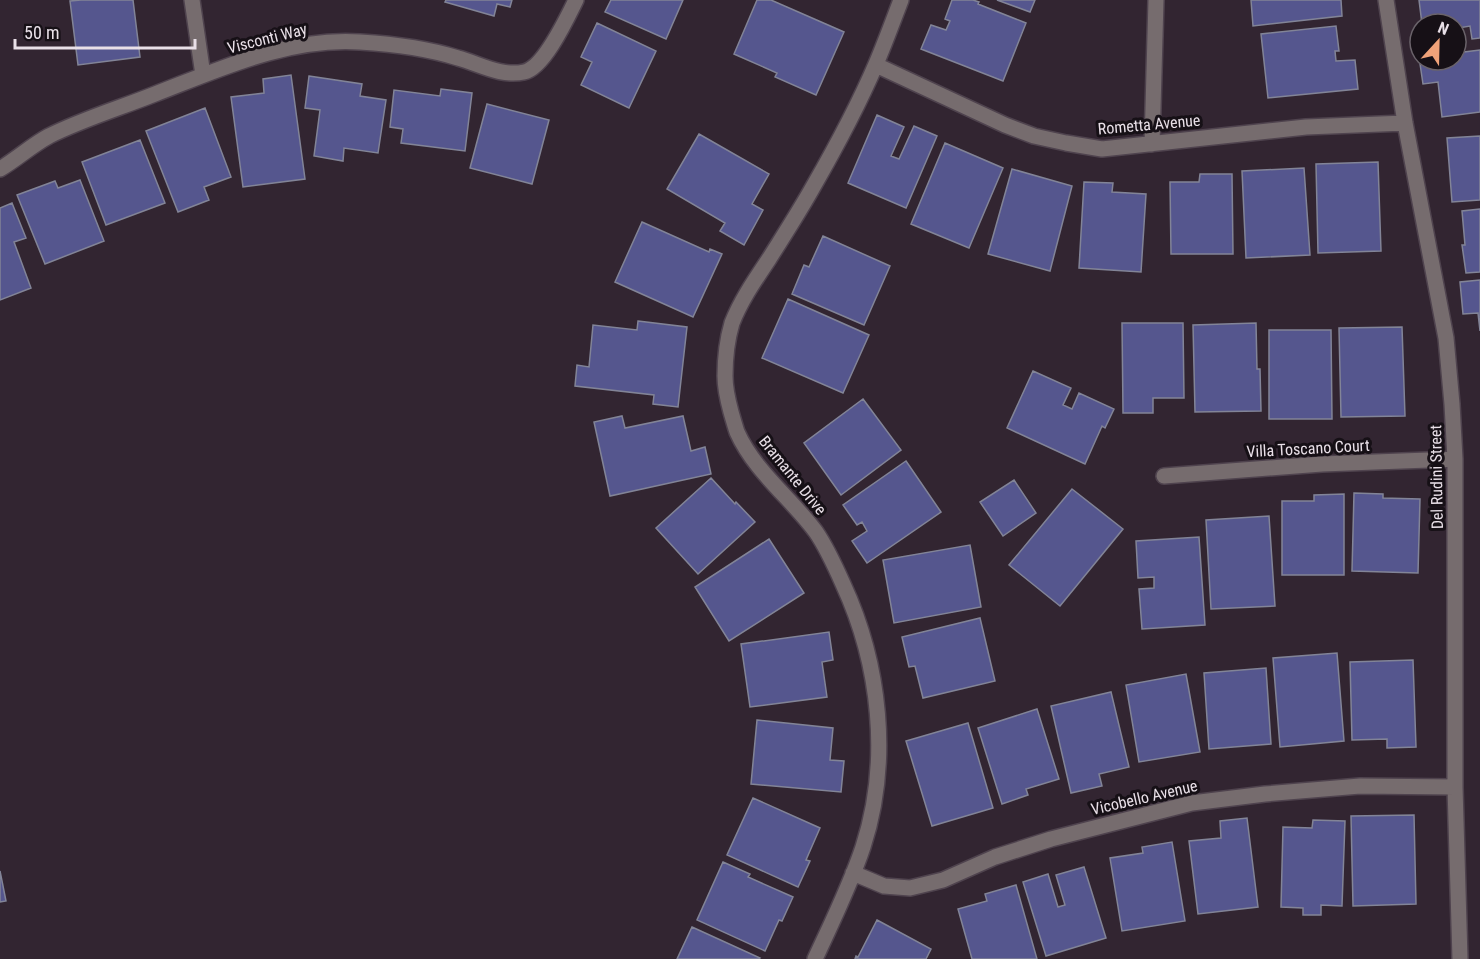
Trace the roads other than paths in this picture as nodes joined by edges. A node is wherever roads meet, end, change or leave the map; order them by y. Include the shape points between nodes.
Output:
1 (192, 0) edge
2 (576, 0) edge
3 (901, 0) edge
4 (1156, 0) edge
5 (1386, 0) edge
6 (876, 65) junction
7 (203, 75) junction
8 (1406, 123) junction
9 (1152, 144) junction
10 (0, 169) edge
11 (1455, 459) junction
12 (1164, 476) dead end
13 (1455, 787) junction
14 (853, 873) junction
15 (815, 959) edge
16 (1460, 959) edge

1 - 7 street
2 - 7 street, Visconti Way via 542,60 526,72 500,72 410,46 357,41 308,44
3 - 6 street, Bramante Drive
4 - 9 street
5 - 8 street, Del Rudini Street
6 - 9 street, Rometta Avenue via 1034,136 1102,149
6 - 14 street, Bramante Drive via 813,188 742,301 726,351 725,379 737,431 762,471 817,534 854,608 868,651 876,698 878,767 864,845
7 - 10 street, Visconti Way via 47,137
8 - 9 street, Rometta Avenue via 1306,127
8 - 11 street, Del Rudini Street via 1446,338
11 - 12 street, Villa Toscano Court
11 - 13 street, Del Rudini Street
13 - 14 street, Vicobello Avenue via 1360,786 1192,803 1051,839 995,857 943,880 910,888 884,886
13 - 16 street, Del Rudini Street
14 - 15 street, Bramante Drive

